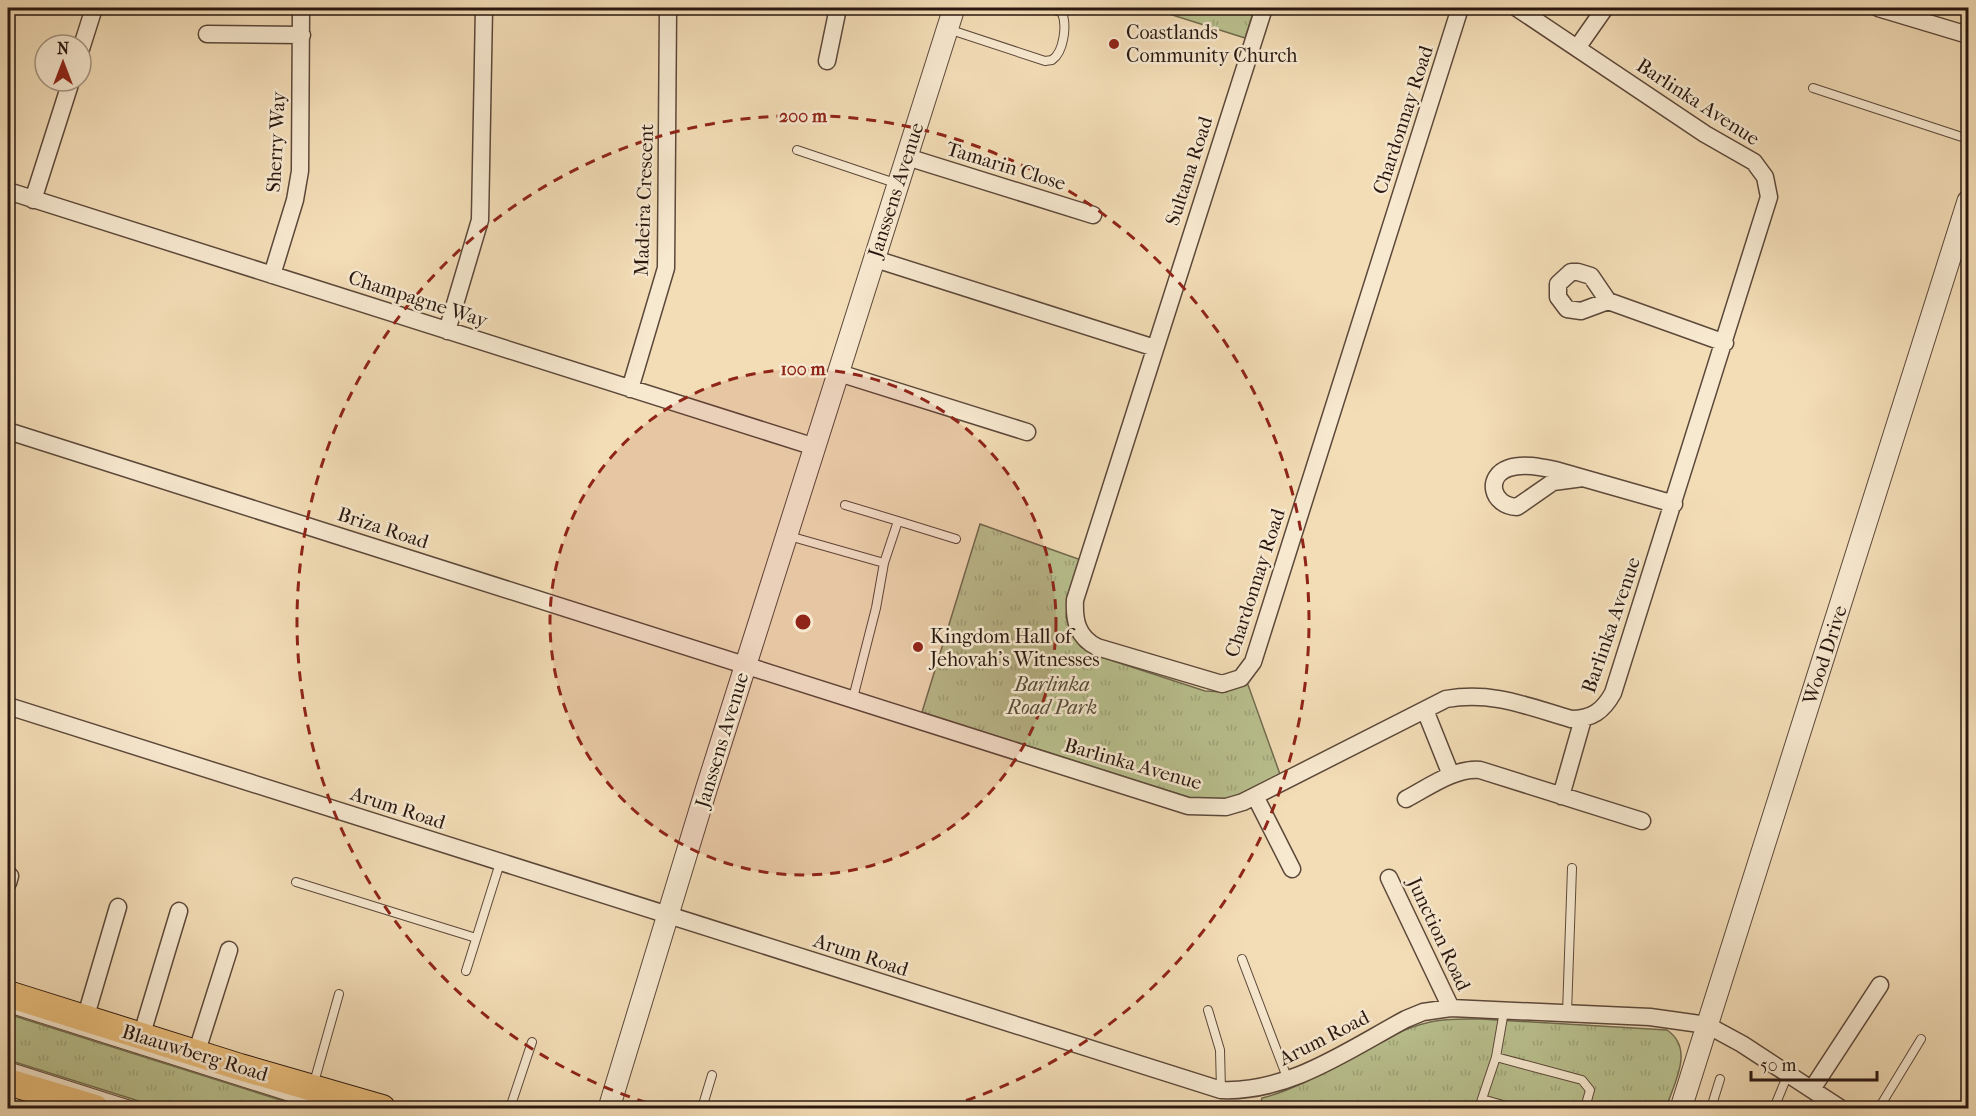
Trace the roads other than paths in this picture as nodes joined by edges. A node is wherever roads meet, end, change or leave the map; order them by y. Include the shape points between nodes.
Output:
1 (94, 8) edge
2 (301, 8) edge
3 (484, 8) edge
4 (668, 8) edge
5 (838, 8) edge
6 (954, 8) edge
7 (1051, 8) edge
8 (1264, 8) edge
9 (1460, 8) edge
10 (1517, 8) edge
11 (1605, 8) edge
12 (1878, 8) edge
13 (948, 29) junction
14 (86, 33) edge
15 (207, 34) dead end
16 (1968, 34) edge
17 (302, 35) junction
18 (1577, 48) junction
19 (827, 61) dead end
20 (1813, 88) dead end
21 (67, 93) edge
22 (1968, 139) edge
23 (797, 150) dead end
24 (907, 157) junction
25 (898, 184) junction
26 (8, 192) edge
27 (33, 200) junction
28 (1968, 201) edge
29 (1093, 215) dead end
30 (874, 259) junction
31 (272, 275) junction
32 (1608, 301) dead end
33 (447, 331) junction
34 (1725, 343) junction
35 (1155, 348) junction
36 (839, 373) junction
37 (630, 389) junction
38 (8, 431) edge
39 (1027, 432) dead end
40 (816, 447) junction
41 (1583, 478) junction
42 (1674, 504) junction
43 (845, 505) dead end
44 (898, 521) junction
45 (789, 536) junction
46 (956, 539) dead end
47 (884, 563) junction
48 (745, 665) junction
49 (853, 698) junction
50 (8, 706) edge
51 (1425, 710) junction
52 (1582, 719) junction
53 (1451, 775) junction
54 (1255, 796) junction
55 (1562, 796) junction
56 (1406, 799) dead end
57 (1642, 821) dead end
58 (500, 862) junction
59 (1572, 868) dead end
60 (1292, 869) dead end
61 (1389, 878) dead end
62 (296, 882) dead end
63 (118, 907) dead end
64 (179, 911) dead end
65 (667, 916) junction
66 (476, 938) junction
67 (229, 950) dead end
68 (1242, 959) dead end
69 (466, 971) dead end
70 (1880, 985) dead end
71 (8, 994) edge
72 (339, 994) dead end
73 (8, 1008) edge
74 (1451, 1008) junction
75 (1208, 1010) dead end
76 (1504, 1011) junction
77 (1567, 1013) junction
78 (85, 1019) junction
79 (1707, 1025) junction
80 (141, 1037) junction
81 (1920, 1039) dead end
82 (532, 1042) dead end
83 (196, 1054) junction
84 (1496, 1057) junction
85 (8, 1066) edge
86 (1788, 1074) junction
87 (712, 1075) dead end
88 (1720, 1079) dead end
89 (1288, 1081) junction
90 (8, 1082) edge
91 (1812, 1089) junction
92 (1221, 1090) junction
93 (318, 1098) edge
94 (1482, 1099) junction
95 (95, 1108) edge
96 (140, 1108) edge
97 (382, 1108) edge
98 (510, 1108) edge
99 (609, 1108) edge
100 (702, 1108) edge
101 (1479, 1108) edge
102 (1513, 1108) edge
103 (1585, 1108) edge
104 (1681, 1108) edge
105 (1711, 1108) edge
106 (1774, 1108) edge
107 (1840, 1108) edge
108 (1879, 1108) edge

1 - 14 street
2 - 17 street, Sherry Way
3 - 33 street via 480,220
4 - 37 street, Madeira Crescent via 666,268
5 - 19 street
6 - 13 street, Janssens Avenue
7 - 13 lane via 1062,13 1065,23 1058,52 1052,60
8 - 35 street, Sultana Road
9 - 35 street, Chardonnay Road via 1253,662 1241,678 1228,683 1215,683 1097,647 1083,636 1074,619 1076,600
10 - 18 street
11 - 18 street
12 - 16 street
13 - 24 street, Janssens Avenue
15 - 17 street
17 - 31 street, Sherry Way via 298,186
18 - 34 street, Barlinka Avenue via 1754,162 1766,177 1769,197
20 - 22 lane
21 - 27 street
23 - 25 lane
24 - 25 street, Janssens Avenue
24 - 29 street, Tamarin Close
25 - 30 street, Janssens Avenue
26 - 27 street, Champagne Way
27 - 31 street, Champagne Way
28 - 79 street, Wood Drive
30 - 35 street
30 - 36 street, Janssens Avenue
31 - 33 street, Champagne Way
32 - 34 street
33 - 37 street, Champagne Way
34 - 42 street, Barlinka Avenue
36 - 39 street
36 - 40 street, Janssens Avenue
37 - 40 street, Champagne Way
38 - 48 street, Briza Road
40 - 45 street, Janssens Avenue
41 - 41 street via 1539,466 1510,467 1498,476 1495,497 1504,506 1517,507 1552,482
41 - 42 street
42 - 52 street, Barlinka Avenue via 1613,693 1596,715
43 - 44 lane
44 - 46 lane
44 - 47 lane
45 - 47 lane
45 - 48 street, Janssens Avenue
47 - 49 lane
48 - 49 street, Barlinka Avenue
48 - 65 street, Janssens Avenue
49 - 54 street, Barlinka Avenue via 1188,806 1226,807
50 - 58 street, Arum Road
51 - 52 street, Barlinka Avenue via 1446,699 1484,695
51 - 53 street
51 - 54 street, Barlinka Avenue
52 - 55 street
53 - 55 street via 1480,770
53 - 56 street
54 - 60 street
55 - 57 street
58 - 65 street, Arum Road
58 - 66 lane
59 - 77 lane
61 - 74 street, Junction Road
62 - 66 lane
63 - 78 street
64 - 80 street
65 - 92 street, Arum Road
65 - 99 street, Janssens Avenue
66 - 69 lane
67 - 83 street
68 - 89 lane
70 - 91 street
71 - 78 main road, Blaauwberg Road
72 - 93 lane
73 - 93 lane
74 - 76 street, Arum Road
74 - 89 street, Arum Road via 1406,1019
75 - 92 lane via 1220,1050
76 - 77 street, Arum Road
76 - 84 lane
77 - 79 street, Arum Road
78 - 80 main road, Blaauwberg Road
79 - 86 street
79 - 104 street, Wood Drive
80 - 83 main road, Blaauwberg Road
81 - 108 lane
82 - 98 lane
83 - 93 main road, Blaauwberg Road
84 - 94 lane
84 - 103 lane via 1582,1080 1590,1090
85 - 96 lane
86 - 91 street
86 - 106 lane
87 - 100 lane
88 - 105 lane
89 - 92 street, Arum Road via 1256,1090
90 - 95 main road
91 - 107 street
93 - 97 main road, Blaauwberg Road
94 - 101 lane
94 - 102 lane

